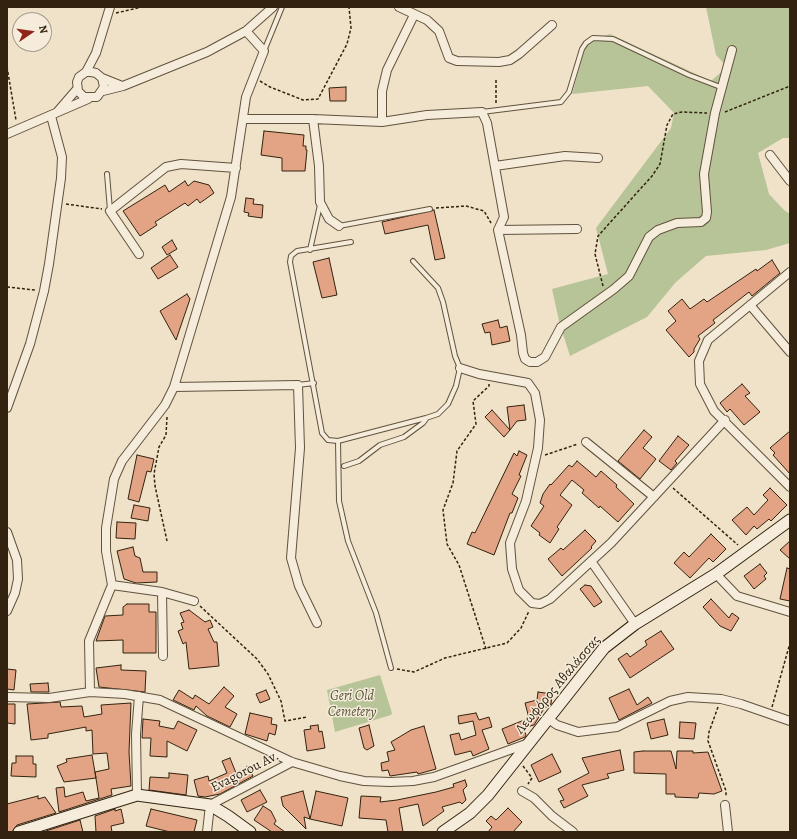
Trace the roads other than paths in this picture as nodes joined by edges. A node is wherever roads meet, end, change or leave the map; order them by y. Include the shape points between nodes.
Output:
1 (273, 7) edge
2 (282, 7) edge
3 (399, 7) edge
4 (109, 11) edge
5 (414, 14) junction
6 (552, 25) dead end
7 (246, 31) junction
8 (732, 50) dead end
9 (264, 51) junction
10 (96, 53) junction
11 (86, 72) junction
12 (96, 73) junction
13 (102, 78) junction
14 (123, 86) junction
15 (723, 88) junction
16 (77, 89) junction
17 (103, 91) junction
18 (88, 99) junction
19 (482, 112) junction
20 (54, 115) junction
21 (313, 119) junction
22 (243, 120) junction
23 (382, 122) junction
24 (7, 134) edge
25 (770, 155) dead end
26 (598, 158) dead end
27 (495, 166) junction
28 (236, 168) junction
29 (107, 174) dead end
30 (790, 181) edge
31 (320, 202) junction
32 (430, 209) road end
33 (110, 210) junction
34 (339, 226) joint
35 (577, 229) dead end
36 (498, 230) junction
37 (351, 242) dead end
38 (310, 250) junction
39 (139, 254) dead end
40 (413, 261) dead end
41 (790, 272) edge
42 (750, 305) junction
43 (790, 352) edge
44 (460, 368) junction
45 (314, 383) junction
46 (298, 385) junction
47 (174, 387) junction
48 (7, 408) edge
49 (426, 418) junction
50 (725, 420) junction
51 (338, 442) junction
52 (586, 442) road end
53 (344, 466) dead end
54 (790, 487) edge
55 (654, 497) junction
56 (790, 520) edge
57 (7, 532) edge
58 (591, 561) junction
59 (716, 574) junction
60 (112, 585) junction
61 (162, 592) junction
62 (194, 601) road end
63 (7, 611) edge
64 (790, 612) edge
65 (317, 623) dead end
66 (636, 624) junction
67 (163, 656) dead end
68 (391, 668) road end
69 (90, 692) junction
70 (139, 696) junction
71 (7, 697) edge
72 (548, 718) junction
73 (790, 722) edge
74 (529, 743) junction
75 (292, 762) junction
76 (522, 791) road end
77 (137, 795) junction
78 (210, 805) junction
79 (725, 805) road end
80 (36, 830) edge
81 (19, 832) edge
82 (207, 832) edge
83 (250, 832) edge
84 (443, 832) edge
85 (573, 832) edge
86 (728, 832) edge

1 - 7 street
2 - 9 lane
3 - 5 street
4 - 10 street
5 - 6 street via 427,20 439,31 449,58 456,61 510,60
5 - 23 street via 387,70 382,91
7 - 9 street
7 - 14 street via 207,52
8 - 15 street
9 - 22 street via 246,97
10 - 11 street
10 - 12 street
11 - 12 street
11 - 16 street via 79,78
12 - 13 street
13 - 14 street
13 - 17 street
14 - 17 street
15 - 19 lane via 613,39 593,38 582,49 570,92 560,102
15 - 36 street via 715,113 704,174 706,218 701,222 677,223 649,237 629,276 561,327 545,357 537,362 525,359
16 - 18 street
16 - 20 street
17 - 18 street via 97,97
18 - 20 street
19 - 23 street via 427,115
19 - 27 street via 487,124
20 - 24 street
20 - 48 street via 62,157 58,202 44,291 30,344
21 - 22 street
21 - 23 street
21 - 31 street via 319,166
22 - 28 street
25 - 30 street
26 - 27 street via 565,156
27 - 36 street via 504,216
28 - 33 street via 181,164 166,167
28 - 47 street via 231,197
29 - 33 lane
31 - 34 street via 329,219
31 - 38 lane
32 - 34 lane
33 - 39 street
35 - 36 street
37 - 38 lane
38 - 45 lane via 297,251 291,256 290,262
40 - 44 lane via 438,288
41 - 42 street
42 - 43 street
42 - 50 street via 708,340 699,361 700,384 714,410
44 - 49 lane via 448,404 438,414
44 - 58 street via 528,384 536,393 540,420 536,458 526,501 510,543 512,569 520,590 532,603 540,604 550,599
45 - 46 lane
45 - 51 lane via 322,433 328,440
46 - 47 street
46 - 65 street via 300,448 291,558 299,586
47 - 60 street via 165,405 122,461 114,479 106,528 106,551
49 - 51 lane
49 - 53 lane via 404,437 380,445 359,461
50 - 54 street
50 - 55 street
51 - 68 lane via 339,501 348,541 376,613
52 - 55 street
55 - 58 street via 612,543
56 - 59 main road, Λεωφόρος Αθαλάσσας
57 - 63 street via 17,560 18,579
58 - 66 street
59 - 64 street via 737,596
59 - 66 main road, Λεωφόρος Αθαλάσσας
60 - 61 street
60 - 69 street via 89,641
61 - 62 street
61 - 67 street
66 - 72 main road, Λεωφόρος Αθαλάσσας via 604,648
69 - 70 street
69 - 71 street via 49,698
70 - 75 street via 160,700
70 - 77 street via 136,734
72 - 73 street via 578,732 617,726 670,701 688,697 721,699
72 - 74 main road, Λεωφόρος Αθαλάσσας
74 - 75 street via 434,777 413,781 364,781
74 - 84 main road, Λεωφόρος Αθαλάσσας via 488,795 470,813
75 - 78 street, Evagorou Av.
76 - 85 street via 534,798
77 - 78 main road
77 - 80 main road
78 - 82 street
78 - 83 main road
79 - 86 street
80 - 81 main road

